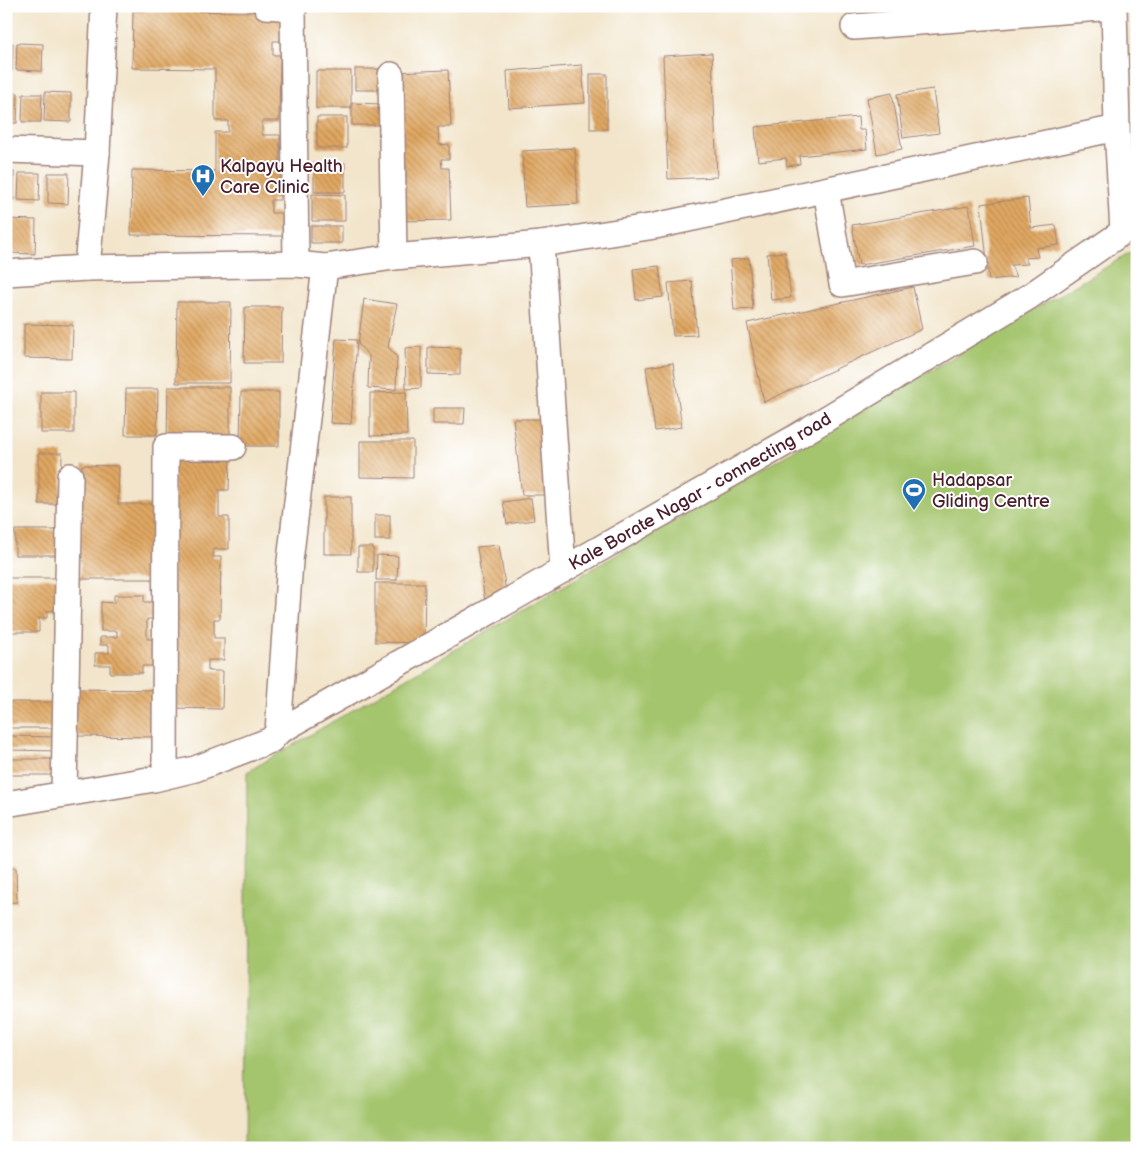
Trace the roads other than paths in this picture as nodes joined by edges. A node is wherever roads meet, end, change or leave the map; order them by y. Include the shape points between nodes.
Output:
1 (104, 6) edge
2 (266, 6) edge
3 (1114, 7) edge
4 (854, 27) dead end
5 (391, 75) dead end
6 (1117, 128) junction
7 (6, 150) edge
8 (97, 153) junction
9 (826, 190) junction
10 (1130, 227) edge
11 (541, 244) junction
12 (394, 258) junction
13 (975, 262) dead end
14 (296, 264) junction
15 (325, 267) junction
16 (87, 268) junction
17 (6, 273) edge
18 (233, 447) dead end
19 (70, 476) dead end
20 (563, 570) junction
21 (275, 736) junction
22 (166, 776) junction
23 (64, 794) junction
24 (6, 804) edge

1 - 8 street
2 - 14 street via 293,8
3 - 4 street
3 - 6 street
5 - 12 street
6 - 9 street
6 - 10 street
7 - 8 street
8 - 16 street
9 - 11 street via 655,226
9 - 13 street via 842,284
10 - 20 street, Kale Borate Nagar - connecting road via 1021,301 791,440
11 - 12 street
11 - 20 street
12 - 15 street
14 - 15 street
14 - 16 street
15 - 21 street via 290,562
16 - 17 street
18 - 22 street via 166,447
19 - 23 street
20 - 21 street, Kale Borate Nagar - connecting road
21 - 22 street, Kale Borate Nagar - connecting road via 195,769
22 - 23 street, Kale Borate Nagar - connecting road
23 - 24 street, Kale Borate Nagar - connecting road

